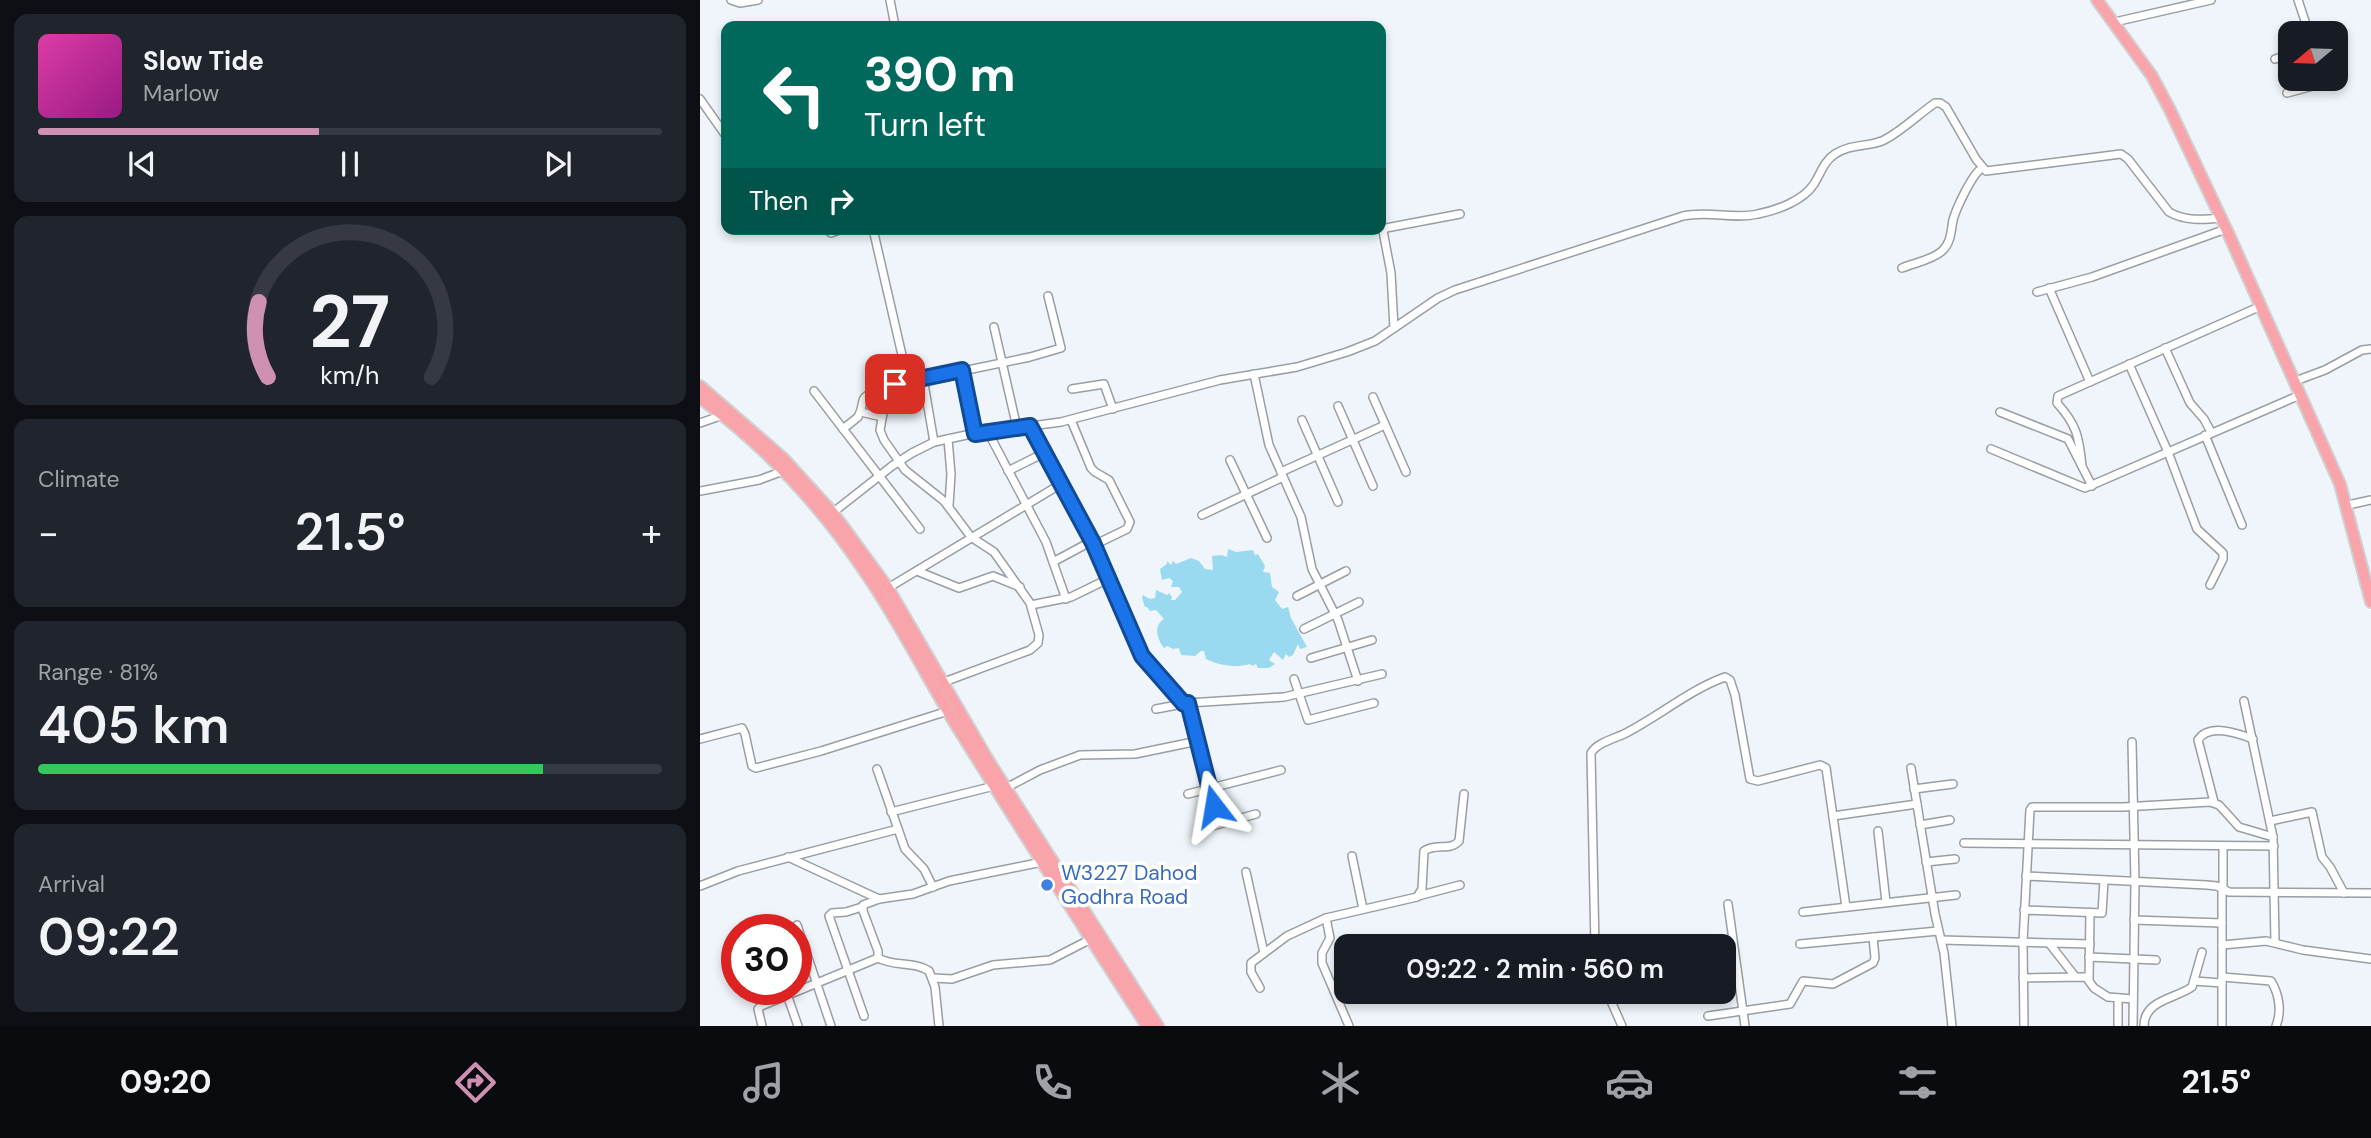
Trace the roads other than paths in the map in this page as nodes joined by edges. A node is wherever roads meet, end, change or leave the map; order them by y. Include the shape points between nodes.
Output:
1 (731, 0) edge
2 (758, 0) edge
3 (890, 0) edge
4 (2097, 0) edge
5 (2104, 0) edge
6 (2211, 0) edge
7 (2298, 0) edge
8 (894, 21) edge
9 (2119, 21) junction
10 (2305, 21) edge
11 (2278, 58) edge
12 (2275, 59) dead end
13 (2295, 91) edge
14 (2287, 93) dead end
15 (700, 99) edge
16 (721, 129) edge
17 (1982, 168) junction
18 (1460, 214) dead end
19 (2223, 223) junction
20 (1386, 228) edge
21 (874, 235) edge
22 (1384, 235) edge
23 (1902, 268) dead end
24 (2049, 288) junction
25 (2036, 292) dead end
26 (1048, 296) dead end
27 (2261, 306) junction
28 (994, 327) dead end
29 (1394, 328) junction
30 (2165, 348) junction
31 (2371, 349) edge
32 (1002, 362) junction
33 (2129, 364) junction
34 (962, 370) junction
35 (1254, 374) junction
36 (923, 378) junction
37 (2298, 380) junction
38 (908, 381) junction
39 (2090, 382) junction
40 (700, 386) edge
41 (881, 388) junction
42 (1072, 390) dead end
43 (814, 391) dead end
44 (2300, 395) junction
45 (1373, 397) dead end
46 (700, 398) edge
47 (1338, 406) dead end
48 (1113, 409) junction
49 (861, 412) junction
50 (2000, 412) dead end
51 (723, 415) junction
52 (882, 417) junction
53 (1071, 419) junction
54 (1302, 420) dead end
55 (700, 422) edge
56 (1385, 425) junction
57 (1030, 426) junction
58 (1017, 428) junction
59 (843, 429) junction
60 (988, 432) junction
61 (975, 434) junction
62 (2208, 434) junction
63 (948, 439) junction
64 (1352, 440) junction
65 (934, 442) junction
66 (1991, 449) dead end
67 (2168, 452) junction
68 (1044, 453) junction
69 (1317, 456) junction
70 (1230, 460) dead end
71 (898, 462) junction
72 (2082, 466) junction
73 (783, 471) junction
74 (1008, 471) junction
75 (1406, 472) dead end
76 (1282, 475) junction
77 (879, 476) junction
78 (1061, 484) junction
79 (1373, 486) dead end
80 (2092, 486) junction
81 (700, 491) edge
82 (1246, 492) junction
83 (2371, 500) edge
84 (1338, 502) dead end
85 (1026, 505) junction
86 (2348, 505) junction
87 (949, 506) junction
88 (1202, 515) dead end
89 (829, 516) junction
90 (2242, 525) dead end
91 (920, 529) dead end
92 (971, 537) junction
93 (1267, 538) dead end
94 (1093, 543) junction
95 (1053, 562) junction
96 (917, 571) junction
97 (1346, 571) dead end
98 (1108, 579) junction
99 (1320, 585) junction
100 (2210, 585) dead end
101 (2371, 585) edge
102 (1020, 587) junction
103 (888, 588) junction
104 (1297, 596) dead end
105 (1066, 599) junction
106 (1359, 603) dead end
107 (2371, 603) edge
108 (1031, 605) junction
109 (1335, 614) junction
110 (1304, 629) dead end
111 (1373, 640) dead end
112 (1348, 648) junction
113 (1311, 658) dead end
114 (1382, 674) dead end
115 (1294, 679) dead end
116 (1357, 681) junction
117 (944, 682) junction
118 (1300, 695) junction
119 (2244, 701) dead end
120 (1374, 703) dead end
121 (1186, 704) junction
122 (1156, 709) dead end
123 (948, 712) junction
124 (2253, 738) junction
125 (700, 739) edge
126 (1198, 741) junction
127 (2132, 742) dead end
128 (1911, 768) dead end
129 (877, 769) dead end
130 (1281, 770) dead end
131 (1952, 784) dead end
132 (994, 786) junction
133 (1006, 788) junction
134 (1210, 788) junction
135 (1914, 789) junction
136 (1188, 794) dead end
137 (1464, 794) dead end
138 (2214, 802) junction
139 (1917, 804) junction
140 (2135, 807) junction
141 (891, 812) junction
142 (1256, 814) dead end
143 (1833, 816) junction
144 (1950, 820) dead end
145 (2270, 821) junction
146 (1218, 824) junction
147 (1920, 825) junction
148 (898, 829) junction
149 (1201, 829) dead end
150 (1878, 831) dead end
151 (2274, 842) junction
152 (1964, 843) dead end
153 (2028, 845) junction
154 (2135, 845) junction
155 (2223, 846) junction
156 (1352, 856) dead end
157 (788, 857) junction
158 (1955, 859) dead end
159 (1042, 862) junction
160 (1926, 862) junction
161 (1246, 872) dead end
162 (2026, 876) junction
163 (2104, 880) junction
164 (2135, 882) junction
165 (1460, 885) dead end
166 (700, 886) edge
167 (933, 887) junction
168 (2222, 889) junction
169 (2275, 892) junction
170 (2344, 893) junction
171 (2371, 893) edge
172 (1956, 895) dead end
173 (1417, 897) junction
174 (1932, 897) junction
175 (879, 899) junction
176 (1886, 902) junction
177 (1728, 904) dead end
178 (862, 907) junction
179 (1846, 907) junction
180 (1363, 909) junction
181 (2024, 910) junction
182 (1803, 912) dead end
183 (2090, 913) junction
184 (1326, 918) junction
185 (2134, 920) junction
186 (2222, 923) junction
187 (1938, 931) junction
188 (1595, 934) edge
189 (1873, 937) junction
190 (1091, 939) junction
191 (1941, 940) junction
192 (2023, 942) junction
193 (2275, 942) junction
194 (2049, 943) junction
195 (1800, 944) dead end
196 (2090, 944) junction
197 (2222, 945) junction
198 (2202, 952) dead end
199 (1264, 953) junction
200 (2089, 957) junction
201 (878, 958) junction
202 (2134, 958) junction
203 (2371, 959) edge
204 (2156, 960) dead end
205 (812, 968) edge
206 (1737, 969) joint
207 (847, 972) junction
208 (2074, 976) junction
209 (933, 978) junction
210 (2023, 978) junction
211 (2089, 979) junction
212 (2222, 980) junction
213 (2194, 981) junction
214 (817, 983) junction
215 (812, 984) edge
216 (1260, 988) dead end
217 (2118, 998) junction
218 (2133, 999) junction
219 (1612, 1004) edge
220 (765, 1005) edge
221 (791, 1005) edge
222 (1743, 1011) junction
223 (864, 1016) dead end
224 (1708, 1016) dead end
225 (762, 1026) edge
226 (798, 1026) edge
227 (831, 1026) edge
228 (939, 1026) edge
229 (1147, 1026) edge
230 (1158, 1026) edge
231 (1349, 1026) edge
232 (1622, 1026) edge
233 (1745, 1026) edge
234 (1952, 1026) edge
235 (2024, 1026) edge
236 (2118, 1026) edge
237 (2133, 1026) edge
238 (2144, 1026) edge
239 (2222, 1026) edge
240 (2276, 1026) edge

1 - 2 street via 740,4
3 - 8 street
4 - 19 main road via 2152,76
5 - 9 main road
6 - 9 street
7 - 10 street
9 - 37 main road via 2154,67
11 - 12 street
13 - 14 street
15 - 16 street
17 - 19 street via 1991,172 2121,154 2169,212
17 - 23 street via 1970,180 1945,247
17 - 29 street via 1945,107 1935,103 1884,140 1854,145 1832,156 1812,187 1781,207 1744,217 1698,212 1684,216 1455,290
18 - 20 street
19 - 24 street via 2092,277
19 - 27 main road
21 - 38 street
22 - 29 street
24 - 25 street
24 - 39 street
26 - 32 street via 1061,348
27 - 30 street
27 - 44 main road
28 - 32 street
29 - 35 street via 1347,352
30 - 33 street
30 - 62 street
31 - 37 street
32 - 34 street
32 - 58 street
33 - 39 street
33 - 67 street
34 - 36 street
34 - 61 street
35 - 48 street
35 - 76 street via 1269,445
36 - 38 street
36 - 65 street
37 - 86 main road via 2338,469
38 - 41 street
39 - 72 street via 2056,400 2075,425
40 - 89 main road via 783,458
41 - 49 street via 864,396
41 - 52 street via 885,402
42 - 48 street via 1104,384
43 - 59 street
44 - 62 street
44 - 107 main road via 2340,484
45 - 56 street
46 - 51 main road
47 - 64 street
48 - 53 street
49 - 52 street
49 - 59 street
50 - 72 street via 2068,439
51 - 55 street
51 - 73 main road
52 - 71 street via 881,435
53 - 57 street
53 - 94 street via 1093,471 1109,480 1130,522 1127,529
54 - 69 street
56 - 64 street
56 - 75 street
57 - 58 street
57 - 68 street
58 - 60 street
59 - 77 street
60 - 61 street
60 - 74 street
61 - 63 street
62 - 67 street
62 - 90 street
63 - 65 street
63 - 87 street
64 - 69 street
64 - 79 street
65 - 71 street
66 - 80 street via 2079,487
67 - 80 street
67 - 100 street via 2197,529 2223,554
68 - 74 street
68 - 78 street
69 - 76 street
69 - 84 street
70 - 82 street
71 - 77 street
71 - 87 street
72 - 80 street
73 - 81 street
73 - 89 main road
74 - 85 street
76 - 82 street
76 - 99 street via 1301,517 1310,564
77 - 89 street
77 - 91 street
78 - 85 street
78 - 94 street
82 - 88 street
82 - 93 street
83 - 86 street
85 - 92 street
85 - 95 street
86 - 101 main road
87 - 92 street
89 - 103 main road
89 - 123 main road via 919,657
92 - 96 street
92 - 102 street via 994,552
94 - 95 street
94 - 98 street
95 - 105 street
96 - 102 street via 960,588 993,576
96 - 103 street
97 - 99 street
98 - 105 street
98 - 121 street via 1142,656
99 - 104 street
99 - 109 street
102 - 108 street
103 - 117 main road
105 - 108 street
106 - 109 street
108 - 117 street via 1038,643
109 - 110 street
109 - 112 street
111 - 112 street
112 - 113 street
112 - 116 street
114 - 116 street
115 - 118 street
116 - 118 street
117 - 133 main road
118 - 120 street via 1308,720
118 - 121 street
119 - 124 street
121 - 122 street
121 - 126 street
123 - 125 street via 756,768 742,728
123 - 132 main road
124 - 138 street via 2225,731 2200,736
124 - 145 street
126 - 133 street via 1135,754 1088,753
126 - 134 street
127 - 140 street
128 - 135 street
129 - 141 street
130 - 134 street
131 - 135 street
132 - 141 street
132 - 159 main road
133 - 230 main road
134 - 136 street
134 - 146 street
135 - 139 street
137 - 173 street via 1459,841 1424,851 1422,889
138 - 140 street
138 - 151 street via 2239,827
139 - 143 street
139 - 147 street
140 - 153 street via 2032,807
140 - 154 street
141 - 148 street
142 - 146 street
143 - 179 street
143 - 188 street via 1824,765 1750,779 1735,695 1730,680 1720,679 1596,747 1591,754
144 - 147 street
145 - 151 street
145 - 170 street via 2312,812 2322,857
146 - 149 street
147 - 160 street
148 - 157 street
148 - 167 street via 907,854 924,869
150 - 176 street
151 - 155 street
151 - 169 street
152 - 153 street
153 - 154 street
153 - 162 street
154 - 155 street
154 - 164 street
155 - 168 street
156 - 180 street
157 - 166 street
157 - 175 street
158 - 160 street
159 - 167 street
159 - 190 main road
160 - 174 street
161 - 199 street
162 - 163 street
162 - 181 street
163 - 164 street
163 - 183 street via 2103,912
164 - 168 street
164 - 185 street
165 - 173 street
167 - 175 street
168 - 169 street
168 - 186 street
169 - 170 street
169 - 193 street
170 - 171 street
172 - 174 street
173 - 180 street
174 - 176 street
174 - 187 street
175 - 178 street
176 - 179 street
177 - 206 street
178 - 201 street
178 - 207 street via 829,916
179 - 182 street
180 - 184 street
181 - 183 street
181 - 192 street
183 - 196 street
184 - 199 street
184 - 231 street via 1330,938 1322,963
185 - 186 street
185 - 202 street
186 - 197 street
187 - 189 street
187 - 191 street
189 - 195 street
189 - 222 street via 1873,963 1833,984 1803,981 1790,1004
190 - 209 street via 1050,960 984,967 952,979
190 - 229 main road
191 - 192 street
191 - 234 street
192 - 194 street
192 - 210 street
193 - 197 street
193 - 203 street
194 - 196 street
194 - 208 street
196 - 200 street
197 - 212 street
198 - 213 street
199 - 216 street via 1250,968
200 - 202 street
200 - 211 street
201 - 207 street
201 - 209 street via 924,968
202 - 204 street
202 - 218 street
205 - 214 street
206 - 222 street
207 - 214 street
207 - 223 street
208 - 210 street
208 - 211 street
209 - 228 street
210 - 235 street
211 - 217 street via 2094,988
212 - 213 street
212 - 239 street
212 - 240 street via 2271,981 2280,1010
213 - 238 street via 2187,991 2152,1008
214 - 215 street
214 - 227 street
217 - 218 street
217 - 236 street
218 - 237 street
219 - 232 street
220 - 225 street via 758,1009
221 - 226 street
222 - 224 street
222 - 233 street

